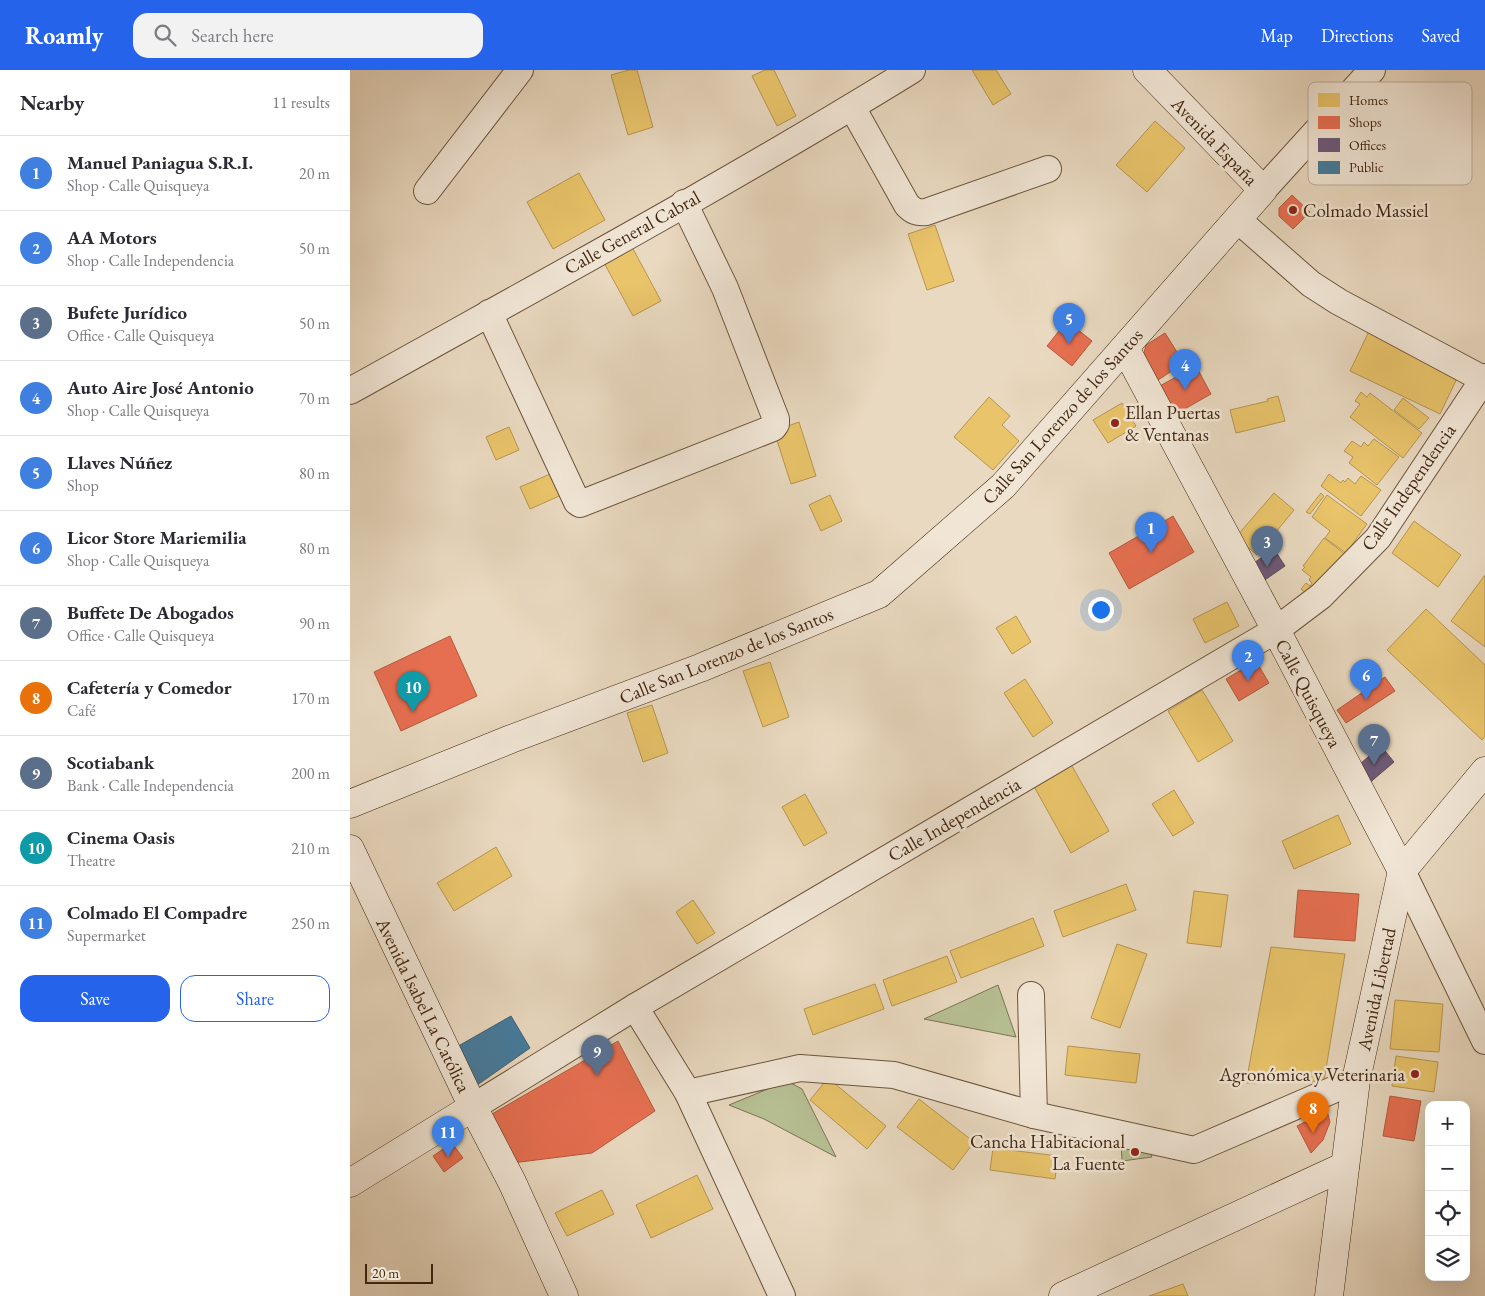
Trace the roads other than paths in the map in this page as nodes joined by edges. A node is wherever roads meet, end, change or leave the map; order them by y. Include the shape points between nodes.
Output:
1 (520, 70) edge
2 (912, 70) edge
3 (1147, 70) edge
4 (1372, 70) edge
5 (1361, 82) edge
6 (852, 107) junction
7 (1308, 140) edge
8 (1048, 169) dead end
9 (1263, 190) junction
10 (427, 191) dead end
11 (684, 203) junction
12 (1238, 220) junction
13 (489, 313) junction
14 (1125, 348) junction
15 (1484, 378) edge
16 (350, 390) edge
17 (1276, 630) junction
18 (1485, 771) edge
19 (350, 804) edge
20 (350, 850) edge
21 (1402, 871) junction
22 (356, 881) edge
23 (1031, 995) dead end
24 (635, 1007) junction
25 (1485, 1041) edge
26 (1356, 1080) junction
27 (688, 1093) junction
28 (473, 1107) junction
29 (1034, 1115) junction
30 (1345, 1166) junction
31 (350, 1183) edge
32 (564, 1296) edge
33 (782, 1296) edge
34 (1063, 1296) edge
35 (1329, 1296) edge

1 - 10 street
2 - 6 street, Calle General Cabral
3 - 9 street, Avenida España
4 - 5 street, Calle San Lorenzo de los Santos
6 - 8 street via 908,205 919,213
6 - 11 street, Calle General Cabral
7 - 9 street, Calle San Lorenzo de los Santos
9 - 12 street, Calle San Lorenzo de los Santos
11 - 13 street, Calle General Cabral
11 - 13 street via 736,315 776,419 773,428 580,504
12 - 14 street, Calle San Lorenzo de los Santos
12 - 15 street via 1311,284 1339,302
13 - 16 street, Calle General Cabral
14 - 17 street, Calle Quisqueya
14 - 19 street, Calle San Lorenzo de los Santos via 1004,486 879,594 700,668
15 - 17 street, Calle Independencia via 1378,538 1321,596
17 - 21 street, Calle Quisqueya
17 - 24 street, Calle Independencia
18 - 21 street
20 - 22 street, Avenida Isabel La Católica
21 - 25 street, Calle Quisqueya
21 - 26 street, Avenida Libertad
22 - 28 street, Avenida Isabel La Católica
23 - 29 street
24 - 27 street
24 - 28 street, Calle Independencia
26 - 29 street via 1194,1150
26 - 30 street, Avenida Libertad
27 - 29 street via 800,1068 894,1075
27 - 33 street
28 - 31 street, Calle Independencia
28 - 32 street, Avenida Isabel La Católica via 512,1182
30 - 34 street
30 - 35 street, Avenida Libertad

